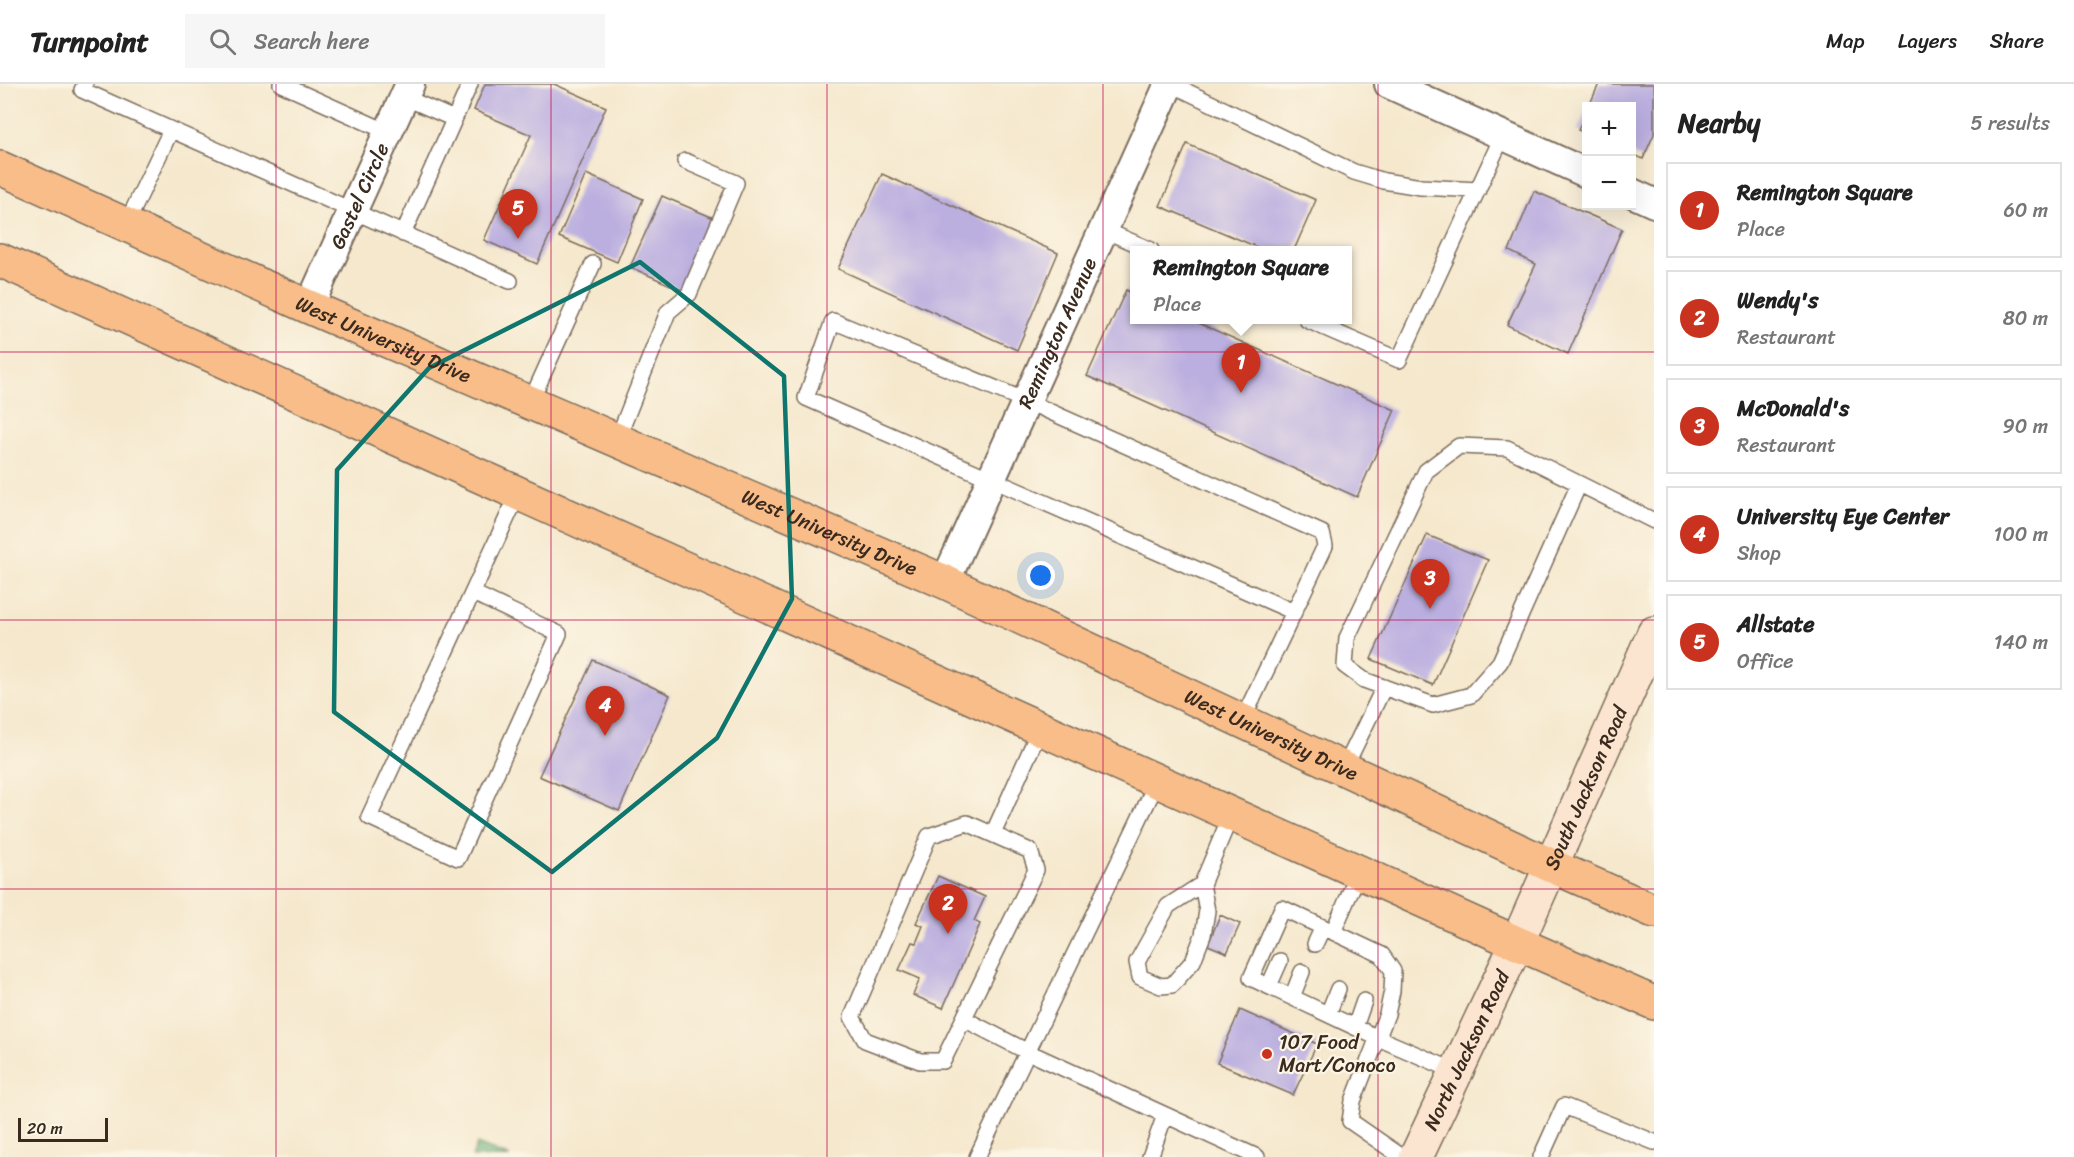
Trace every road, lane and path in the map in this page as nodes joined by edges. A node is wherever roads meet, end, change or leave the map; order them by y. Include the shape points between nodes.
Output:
1 (281, 84) edge
2 (470, 84) edge
3 (1170, 84) edge
4 (1389, 84) edge
5 (79, 86) edge
6 (407, 90) edge
7 (454, 119) junction
8 (171, 130) junction
9 (388, 132) junction
10 (1503, 135) junction
11 (685, 161) dead end
12 (0, 168) edge
13 (1582, 171) edge
14 (1478, 190) junction
15 (1636, 195) edge
16 (1654, 203) edge
17 (352, 211) junction
18 (126, 225) junction
19 (1104, 230) junction
20 (403, 234) junction
21 (1142, 246) edge
22 (0, 260) edge
23 (593, 264) dead end
24 (510, 281) dead end
25 (309, 307) junction
26 (1316, 324) edge
27 (1026, 401) junction
28 (530, 403) junction
29 (617, 440) junction
30 (992, 480) junction
31 (1579, 484) junction
32 (518, 494) junction
33 (1654, 521) edge
34 (945, 582) junction
35 (473, 593) junction
36 (1294, 612) junction
37 (1654, 633) edge
38 (1384, 687) junction
39 (1242, 721) junction
40 (1040, 729) junction
41 (1344, 769) junction
42 (1157, 782) junction
43 (1231, 815) junction
44 (993, 834) junction
45 (1552, 866) junction
46 (1359, 872) junction
47 (1202, 884) junction
48 (1654, 911) edge
49 (1328, 930) junction
50 (1316, 944) dead end
51 (1357, 944) junction
52 (1517, 944) junction
53 (1351, 958) dead end
54 (1281, 962) dead end
55 (1302, 972) dead end
56 (1269, 986) junction
57 (1338, 989) dead end
58 (1292, 997) junction
59 (1364, 1001) dead end
60 (1654, 1003) edge
61 (1328, 1014) junction
62 (964, 1019) junction
63 (1354, 1027) junction
64 (1378, 1038) junction
65 (1028, 1052) junction
66 (1457, 1072) junction
67 (1166, 1115) junction
68 (1654, 1142) edge
69 (977, 1157) edge
70 (1150, 1157) edge
71 (1257, 1157) edge
72 (1402, 1157) edge
73 (1416, 1157) edge
74 (1541, 1157) edge

1 - 9 lane
2 - 7 lane
3 - 14 lane via 1354,172 1420,187
3 - 19 street, Remington Avenue
4 - 10 street
5 - 8 lane
6 - 7 lane
6 - 9 street, Gastel Circle
7 - 20 lane
8 - 17 lane
8 - 18 lane
9 - 17 street, Gastel Circle
10 - 13 street
10 - 14 lane
11 - 29 lane via 736,183 690,294 668,312
12 - 18 main road, West University Drive
14 - 26 lane via 1399,360
15 - 16 street
17 - 20 lane
17 - 25 street, Gastel Circle
18 - 25 main road, West University Drive
19 - 21 lane
19 - 27 street, Remington Avenue
20 - 24 lane
22 - 32 main road
23 - 28 lane
25 - 28 main road, West University Drive
27 - 30 street, Remington Avenue
27 - 30 lane via 833,321 806,398
27 - 36 lane via 1322,533 1325,546
28 - 29 main road, West University Drive
29 - 34 main road, West University Drive
30 - 34 street, Remington Avenue
30 - 36 lane
31 - 33 lane
31 - 38 lane via 1500,662 1471,695 1433,705
31 - 38 lane via 1507,448 1459,446 1426,471 1347,638 1345,666 1364,680
32 - 35 lane
32 - 40 main road
34 - 39 main road, West University Drive
35 - 35 lane via 369,817 458,858 559,634
36 - 39 lane
37 - 45 main road, South Jackson Road
38 - 41 lane
39 - 41 main road, West University Drive
40 - 42 main road
40 - 44 lane
41 - 45 main road, West University Drive
42 - 43 main road
42 - 65 lane
43 - 46 main road
43 - 47 lane
44 - 62 lane via 1030,851 1036,870
44 - 62 lane via 967,824 929,836 852,1017 865,1040 920,1061 943,1061
45 - 48 main road, West University Drive
45 - 52 main road, South Jackson Road
46 - 49 lane
46 - 52 main road
47 - 47 lane via 1207,911 1193,961 1172,985 1161,986 1140,977 1137,962 1168,906
49 - 50 lane
49 - 51 lane
49 - 56 lane via 1298,924 1282,908 1251,978
51 - 53 lane
51 - 64 lane via 1393,971 1387,1014
52 - 60 main road
52 - 66 main road, North Jackson Road
54 - 56 lane
55 - 58 lane
56 - 58 lane
57 - 61 lane
58 - 61 lane
59 - 63 lane
61 - 63 lane
62 - 65 lane
63 - 64 lane
64 - 66 lane
64 - 72 lane via 1353,1101 1350,1121
65 - 67 lane
65 - 69 lane
66 - 73 main road, North Jackson Road
67 - 70 lane
67 - 71 lane
68 - 74 lane via 1564,1106

